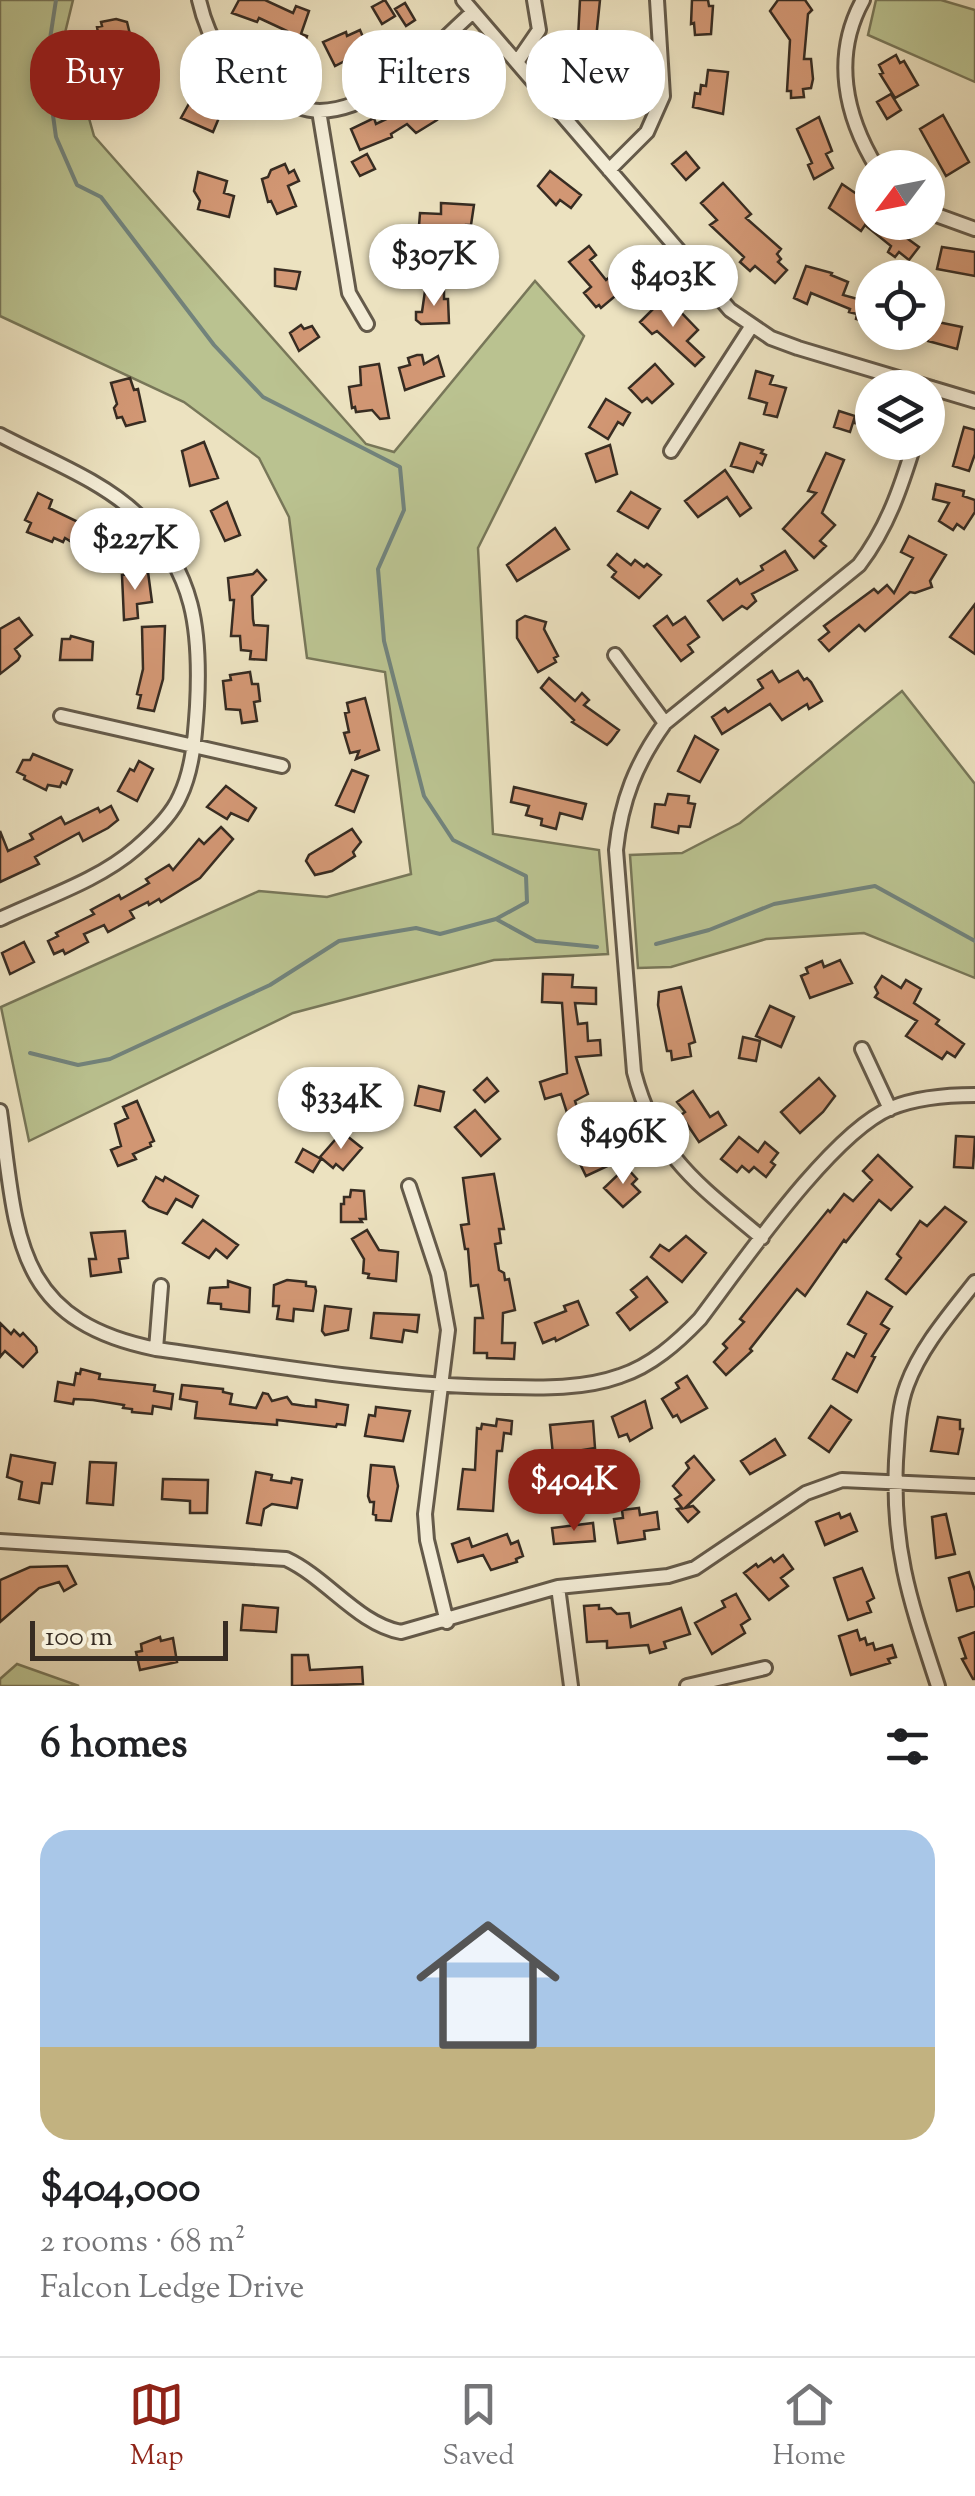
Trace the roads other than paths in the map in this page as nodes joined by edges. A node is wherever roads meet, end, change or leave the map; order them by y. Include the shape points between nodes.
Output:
1 (199, 0) edge
2 (463, 0) edge
3 (534, 0) edge
4 (657, 0) edge
5 (863, 0) edge
6 (473, 12) junction
7 (210, 30) edge
8 (517, 62) junction
9 (322, 110) edge
10 (320, 120) edge
11 (867, 150) edge
12 (609, 170) junction
13 (945, 218) edge
14 (975, 228) edge
15 (368, 324) dead end
16 (751, 326) junction
17 (872, 370) edge
18 (945, 392) edge
19 (975, 401) edge
20 (0, 435) edge
21 (671, 451) dead end
22 (909, 460) edge
23 (614, 655) dead end
24 (61, 716) dead end
25 (665, 723) junction
26 (194, 748) junction
27 (282, 766) dead end
28 (0, 919) edge
29 (862, 1049) dead end
30 (975, 1095) edge
31 (890, 1108) junction
32 (0, 1112) edge
33 (409, 1186) dead end
34 (762, 1238) junction
35 (975, 1282) edge
36 (161, 1286) dead end
37 (156, 1349) junction
38 (440, 1386) junction
39 (896, 1480) junction
40 (975, 1486) edge
41 (0, 1541) edge
42 (558, 1587) junction
43 (447, 1622) junction
44 (765, 1668) dead end
45 (572, 1686) edge
46 (688, 1686) edge
47 (938, 1686) edge

1 - 7 street
2 - 6 street
3 - 8 street via 539,30
4 - 12 street via 662,96 647,132
5 - 11 street via 847,41 844,76
6 - 8 street
6 - 9 street via 392,83
8 - 12 street
10 - 15 street via 349,293
12 - 16 street via 707,286
13 - 14 street
16 - 17 street
16 - 21 street
18 - 19 street
20 - 26 street via 109,493 168,552 197,622
22 - 25 street via 886,524 859,565
23 - 25 street
24 - 26 street
25 - 34 street via 628,788 616,850 634,1072 668,1152
26 - 27 street
26 - 28 street via 180,798 136,848
29 - 31 street
30 - 31 street
31 - 34 street via 836,1149
32 - 37 street via 10,1203 36,1276 86,1328
33 - 38 street via 444,1300 448,1330
34 - 38 street via 677,1342 619,1376 531,1388
35 - 39 street via 906,1385
36 - 37 street
37 - 38 street
38 - 43 street via 424,1514
39 - 40 street
39 - 42 street via 822,1485 694,1568
39 - 47 street via 904,1580
41 - 43 street via 286,1559 310,1570 382,1629 401,1632
42 - 43 street
42 - 45 street
44 - 46 street

